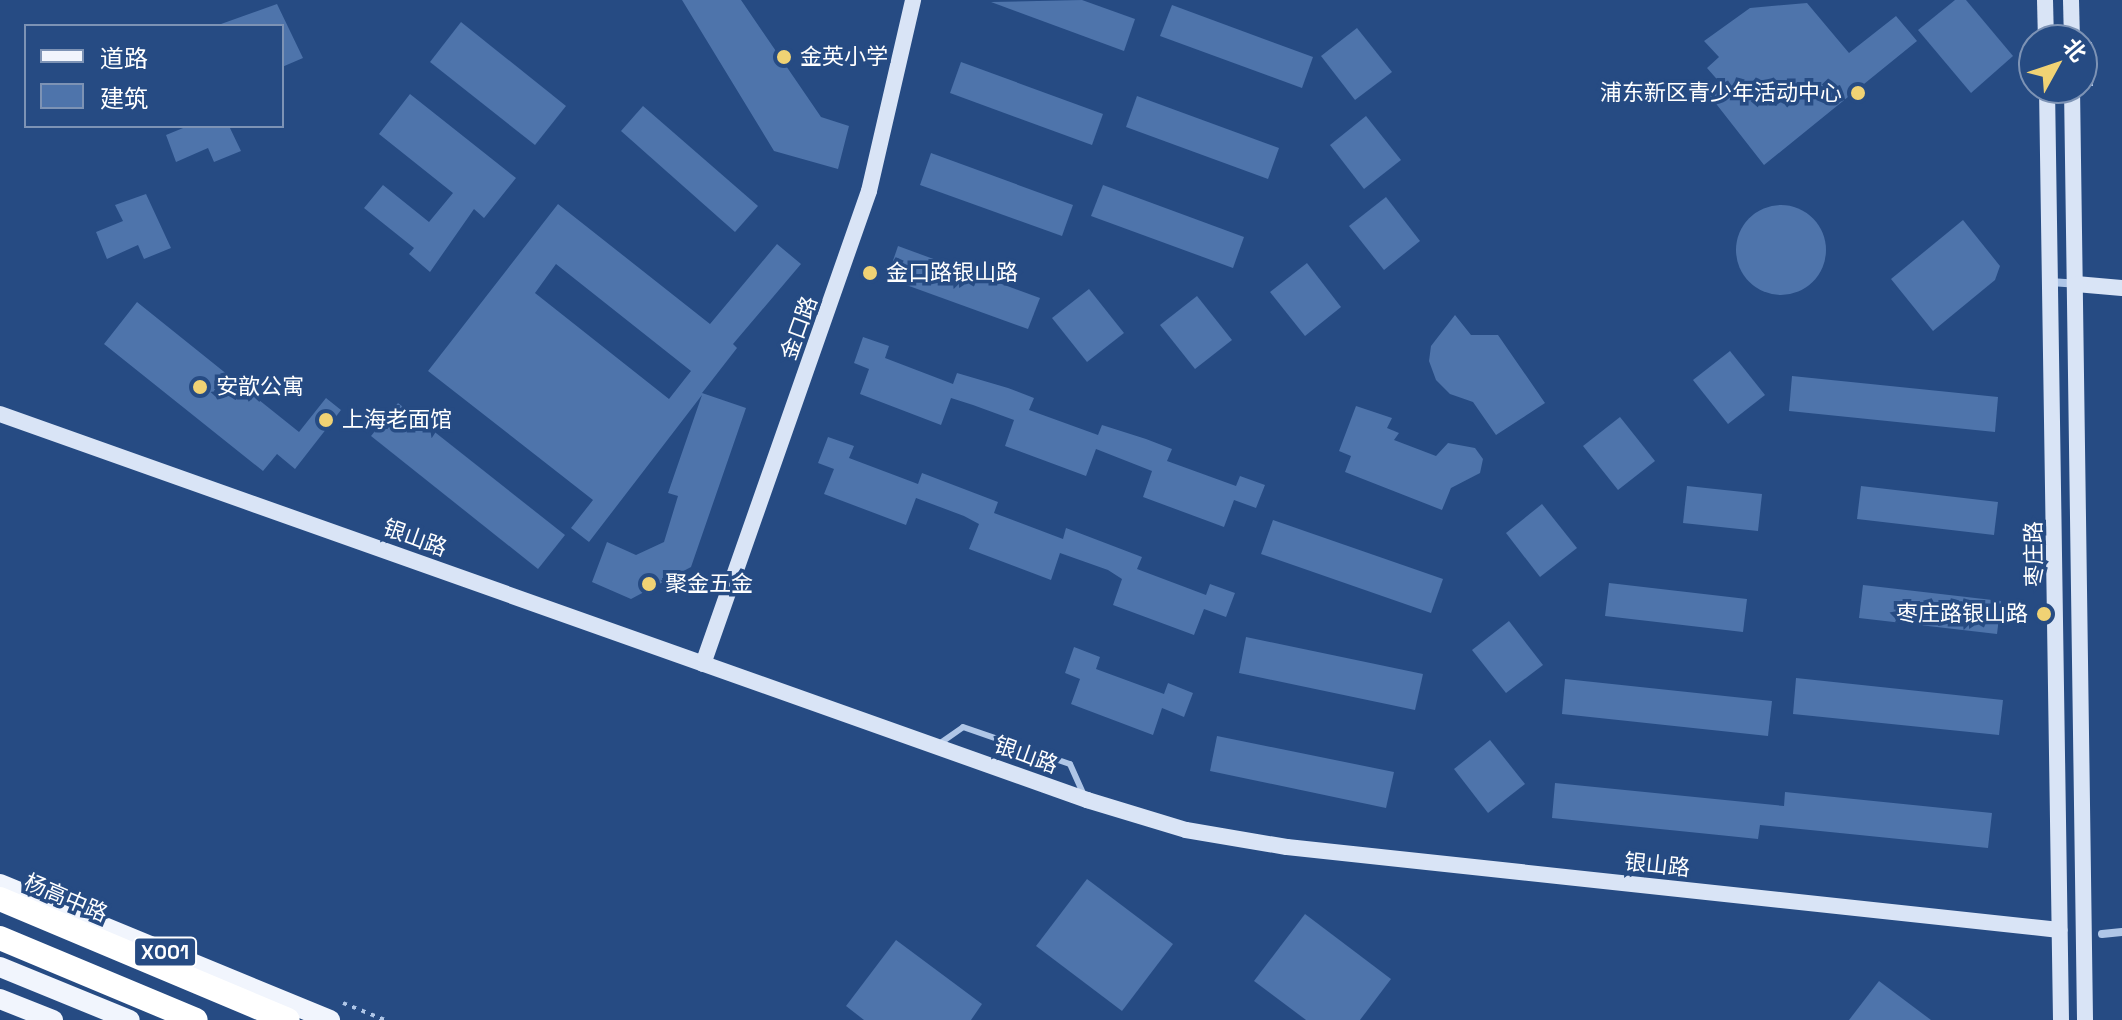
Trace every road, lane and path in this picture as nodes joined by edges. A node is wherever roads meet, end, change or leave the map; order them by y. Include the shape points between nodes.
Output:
1 (913, 0) edge
2 (2045, 0) edge
3 (2071, 0) edge
4 (2046, 24) edge
5 (2072, 24) edge
6 (2047, 104) edge
7 (2072, 104) edge
8 (2050, 282) junction
9 (2076, 284) junction
10 (2122, 288) edge
11 (0, 414) edge
12 (703, 664) junction
13 (936, 746) junction
14 (1087, 800) junction
15 (0, 884) edge
16 (0, 899) edge
17 (2060, 930) junction
18 (2085, 932) junction
19 (2122, 932) edge
20 (2102, 934) dead end
21 (0, 938) edge
22 (0, 967) edge
23 (0, 999) edge
24 (53, 1020) edge
25 (130, 1020) edge
26 (196, 1020) edge
27 (288, 1020) edge
28 (330, 1020) edge
29 (2061, 1020) edge
30 (2085, 1020) edge

1 - 12 street, 金口路 via 869,191
2 - 4 street
3 - 5 street
6 - 8 street, 枣庄路
7 - 9 street, 枣庄路
8 - 9 street
8 - 17 street, 枣庄路
9 - 10 street
9 - 18 street, 枣庄路
11 - 12 street, 银山路
12 - 13 street, 银山路
13 - 14 street, 银山路
13 - 14 lane via 963,727 1070,764
14 - 17 street, 银山路 via 1186,830 1287,847
15 - 28 main road, X001
16 - 27 highway, 杨高中路 / X001
17 - 18 street, 银山路
17 - 29 street, 枣庄路
18 - 30 street, 枣庄路
19 - 20 street
21 - 26 highway, X001
22 - 25 main road
23 - 24 main road

